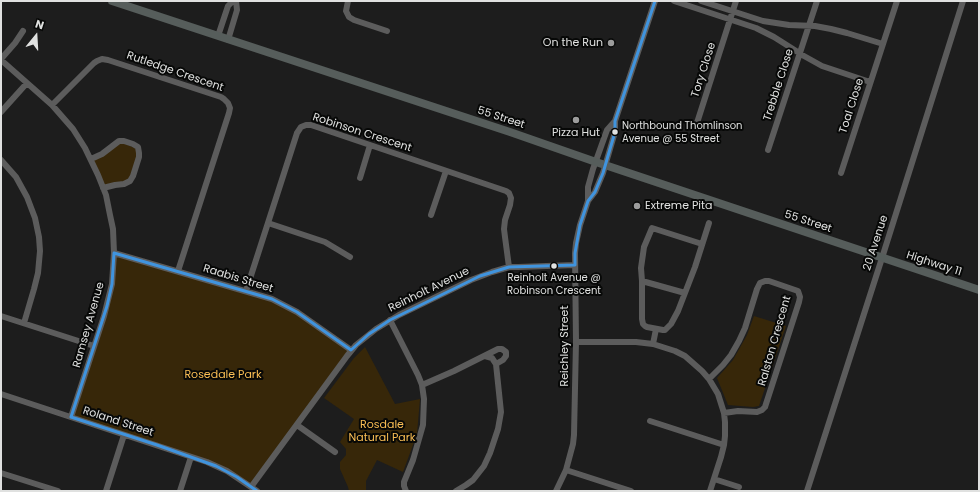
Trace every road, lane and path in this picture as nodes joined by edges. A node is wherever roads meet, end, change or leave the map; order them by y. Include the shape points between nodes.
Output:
1 (112, 1) edge
2 (234, 1) edge
3 (348, 1) edge
4 (655, 1) edge
5 (674, 1) edge
6 (696, 1) edge
7 (701, 1) edge
8 (736, 1) edge
9 (817, 1) edge
10 (897, 1) edge
11 (963, 1) edge
12 (694, 8) junction
13 (733, 12) junction
14 (730, 20) junction
15 (769, 22) junction
16 (809, 26) junction
17 (23, 31) dead end
18 (387, 31) dead end
19 (766, 32) junction
20 (218, 36) junction
21 (228, 40) junction
22 (883, 44) junction
23 (800, 53) junction
24 (1, 60) edge
25 (870, 82) junction
26 (27, 83) junction
27 (52, 105) junction
28 (1, 112) edge
29 (615, 121) junction
30 (696, 126) dead end
31 (370, 145) junction
32 (768, 150) dead end
33 (91, 159) junction
34 (1, 160) edge
35 (596, 162) junction
36 (605, 166) junction
37 (446, 171) junction
38 (841, 173) dead end
39 (360, 178) dead end
40 (103, 188) junction
41 (588, 200) junction
42 (431, 215) dead end
43 (268, 223) junction
44 (709, 223) dead end
45 (702, 244) junction
46 (114, 253) junction
47 (350, 256) dead end
48 (882, 258) junction
49 (575, 265) junction
50 (509, 267) junction
51 (178, 271) junction
52 (642, 281) junction
53 (979, 290) edge
54 (246, 291) junction
55 (685, 293) junction
56 (1, 316) edge
57 (390, 320) junction
58 (24, 323) junction
59 (656, 329) junction
60 (576, 342) junction
61 (653, 344) junction
62 (94, 346) junction
63 (351, 350) junction
64 (485, 356) junction
65 (496, 364) junction
66 (709, 379) junction
67 (422, 385) junction
68 (1, 394) edge
69 (724, 413) junction
70 (71, 417) junction
71 (650, 421) dead end
72 (297, 425) junction
73 (124, 434) junction
74 (724, 445) junction
75 (335, 452) dead end
76 (191, 457) junction
77 (566, 470) junction
78 (1, 472) edge
79 (714, 479) junction
80 (739, 487) dead end
81 (254, 489) edge
82 (58, 491) edge
83 (106, 491) edge
84 (180, 491) edge
85 (406, 491) edge
86 (456, 491) edge
87 (556, 491) edge
88 (631, 491) edge
89 (710, 491) edge
90 (807, 491) edge

1 - 20 main road, 55 Street
2 - 20 street via 228,6
2 - 21 street via 237,10
3 - 18 street via 346,11 349,17
4 - 29 street
5 - 12 street
6 - 12 street
7 - 13 street
8 - 13 street, Tory Close
9 - 16 street, Trebble Close
10 - 22 street, Toal Close
11 - 48 street, 20 Avenue
12 - 14 street
13 - 14 street, Tory Close
13 - 15 street
14 - 19 street
14 - 30 street, Tory Close
15 - 16 street
15 - 19 street
16 - 22 street via 839,30
16 - 23 street, Trebble Close
17 - 24 street
19 - 23 street
20 - 21 main road, 55 Street
21 - 35 main road, 55 Street
22 - 25 street, Toal Close
23 - 25 street via 828,68
23 - 32 street, Trebble Close
24 - 26 street, Ramsey Avenue
25 - 38 street, Toal Close
26 - 27 street, Ramsey Avenue
26 - 28 street
27 - 33 street, Ramsey Avenue via 73,130
27 - 51 street, Rutledge Crescent via 97,60 102,59 220,97 228,103 229,113
29 - 35 street, Reichley Street via 607,130
29 - 36 street, Reichley Street via 616,132
31 - 37 street, Robinson Crescent
31 - 39 street
31 - 43 street, Robinson Crescent via 311,125 301,127
33 - 40 street, Ramsey Avenue
33 - 40 street via 119,141 138,147 139,157 130,181
34 - 58 street via 16,177 27,197 39,237 38,273
35 - 36 main road, 55 Street
35 - 41 street, Reichley Street via 588,187
36 - 41 street, Reichley Street via 595,192
36 - 48 main road, 55 Street
37 - 42 street
37 - 50 street, Robinson Crescent via 509,193 510,201 504,232
40 - 46 street, Ramsey Avenue via 113,229
41 - 49 street, Reichley Street via 578,234
43 - 47 street via 324,242
43 - 54 street, Robinson Crescent
44 - 45 street
45 - 52 street via 652,228 644,247
45 - 55 street
46 - 51 street, Raabis Street
46 - 62 street, Ramsey Avenue via 109,296
48 - 53 main road, Highway 11
48 - 90 street, 20 Avenue
49 - 50 street, Reinholt Avenue
49 - 60 street, Reichley Street
50 - 57 street, Reinholt Avenue via 480,276
51 - 54 street, Raabis Street
52 - 55 street
52 - 59 street via 643,322 647,327
54 - 63 street, Raabis Street via 290,307
55 - 59 street via 670,326 666,330
56 - 58 street
57 - 63 street, Reinholt Avenue
57 - 67 street
58 - 62 street
59 - 61 street
60 - 61 street
60 - 77 street, Reichley Street via 574,434
61 - 66 street via 685,356
62 - 70 street, Ramsey Avenue
63 - 72 street, Reinholt Avenue
64 - 65 street via 492,358
64 - 65 street via 498,349 504,350 506,356
64 - 67 street
65 - 86 street via 501,412 496,438 488,460 479,473
66 - 69 street via 718,394
66 - 69 street, Ralston Crescent via 727,360 739,341 760,283 765,280 798,291 799,302 765,407 757,412
67 - 85 street via 423,425 404,482
68 - 70 street, Roland Street
69 - 74 street
70 - 73 street, Roland Street
71 - 74 street
72 - 75 street
72 - 81 street, Reinholt Avenue
73 - 76 street, Roland Street
73 - 83 street
74 - 79 street
76 - 81 street via 227,471
76 - 84 street
77 - 87 street, Reichley Street
77 - 88 street
78 - 82 street
79 - 80 street
79 - 89 street

